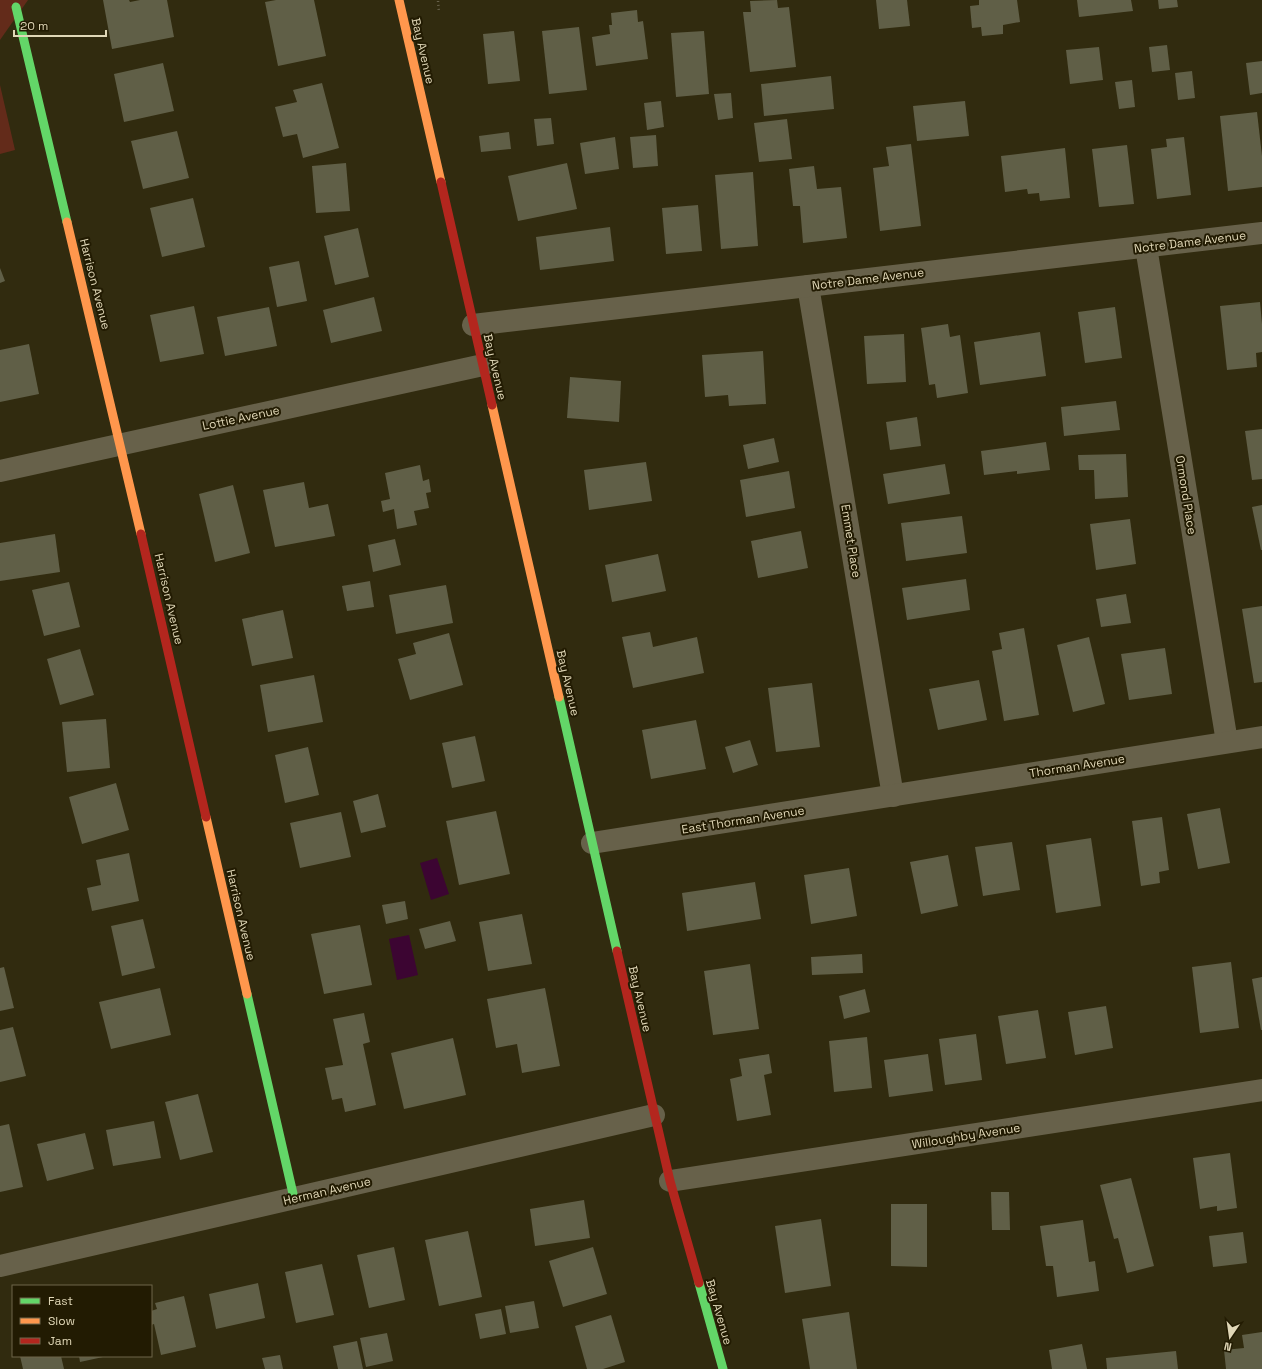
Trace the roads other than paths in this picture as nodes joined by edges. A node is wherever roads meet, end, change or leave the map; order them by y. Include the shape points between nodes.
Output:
1 (399, 0) edge
2 (16, 7) dead end
3 (1262, 233) edge
4 (1146, 247) junction
5 (808, 286) junction
6 (474, 326) junction
7 (483, 365) junction
8 (121, 445) junction
9 (0, 471) edge
10 (1262, 737) edge
11 (1227, 742) junction
12 (893, 796) junction
13 (592, 843) junction
14 (1262, 1090) edge
15 (654, 1115) junction
16 (670, 1182) junction
17 (294, 1198) junction
18 (0, 1266) edge
19 (723, 1369) edge

1 - 6 street, Bay Avenue
2 - 8 street, Harrison Avenue
3 - 4 street, Notre Dame Avenue
4 - 5 street, Notre Dame Avenue
4 - 11 street, Ormond Place
5 - 6 street, Notre Dame Avenue
5 - 12 street, Emmet Place
6 - 7 street, Bay Avenue
7 - 8 street, Lottie Avenue
7 - 13 street, Bay Avenue
8 - 9 street, Lottie Avenue
8 - 17 street, Harrison Avenue
10 - 11 street, Thorman Avenue
11 - 12 street, Thorman Avenue
12 - 13 street, East Thorman Avenue
13 - 15 street, Bay Avenue
14 - 16 street, Willoughby Avenue
15 - 16 street, Bay Avenue
15 - 17 street, Herman Avenue
16 - 19 street, Bay Avenue
17 - 18 street, Herman Avenue

